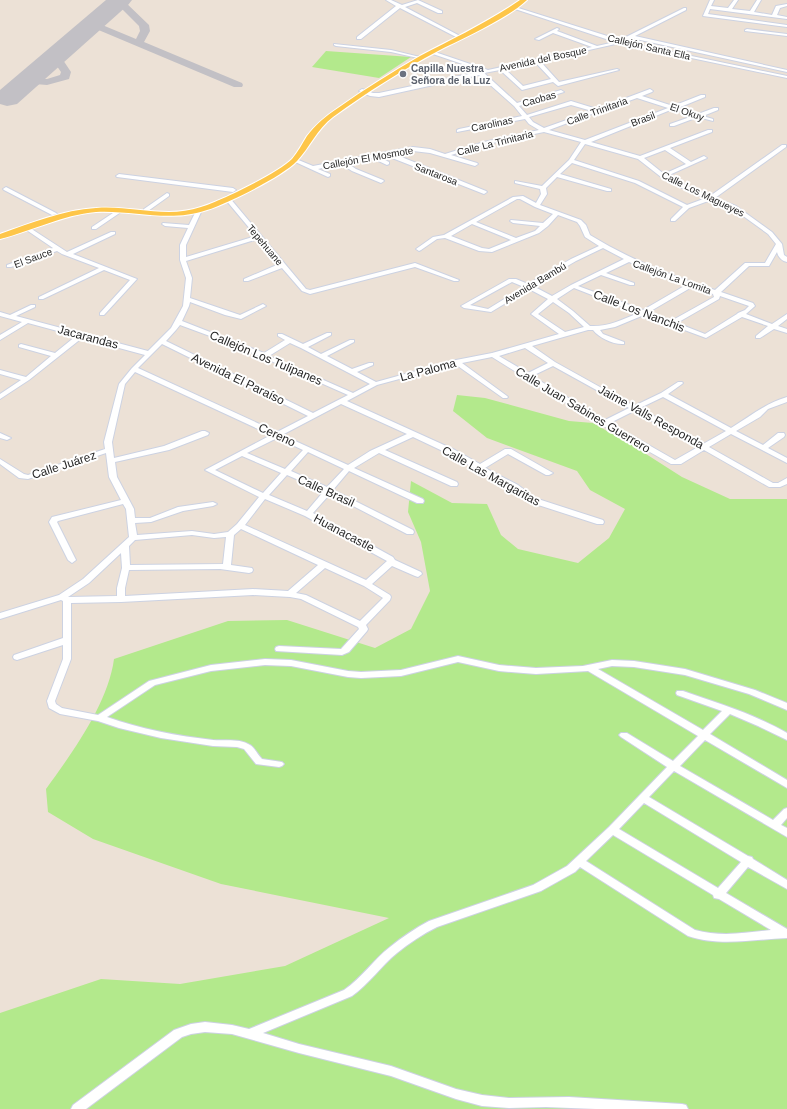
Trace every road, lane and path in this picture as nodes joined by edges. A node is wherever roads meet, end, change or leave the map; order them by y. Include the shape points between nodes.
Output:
1 (388, 0) edge
2 (398, 0) edge
3 (520, 0) edge
4 (524, 0) edge
5 (712, 0) edge
6 (736, 0) edge
7 (759, 0) edge
8 (393, 2) junction
9 (787, 5) edge
10 (400, 7) junction
11 (514, 7) junction
12 (709, 7) junction
13 (684, 9) dead end
14 (730, 10) junction
15 (504, 11) junction
16 (440, 12) dead end
17 (751, 13) junction
18 (771, 16) junction
19 (787, 18) edge
20 (765, 23) junction
21 (566, 24) junction
22 (781, 25) junction
23 (787, 26) edge
24 (747, 30) dead end
25 (553, 31) junction
26 (778, 34) junction
27 (787, 35) edge
28 (359, 38) dead end
29 (455, 38) junction
30 (631, 38) junction
31 (537, 39) dead end
32 (620, 42) junction
33 (336, 45) dead end
34 (597, 47) junction
35 (432, 52) junction
36 (418, 57) junction
37 (754, 58) dead end
38 (536, 60) junction
39 (750, 63) junction
40 (501, 68) junction
41 (744, 68) junction
42 (617, 70) dead end
43 (487, 71) junction
44 (787, 71) edge
45 (479, 72) junction
46 (787, 77) edge
47 (554, 80) junction
48 (650, 91) dead end
49 (364, 92) junction
50 (561, 92) dead end
51 (637, 96) junction
52 (703, 96) dead end
53 (516, 105) junction
54 (674, 107) junction
55 (716, 109) dead end
56 (599, 111) junction
57 (699, 116) junction
58 (525, 117) junction
59 (708, 122) dead end
60 (672, 126) dead end
61 (459, 130) dead end
62 (544, 130) junction
63 (710, 131) dead end
64 (583, 142) junction
65 (784, 146) dead end
66 (666, 148) junction
67 (388, 154) junction
68 (446, 155) junction
69 (374, 157) junction
70 (640, 158) junction
71 (704, 158) dead end
72 (294, 160) junction
73 (571, 161) junction
74 (343, 162) junction
75 (386, 163) dead end
76 (475, 164) dead end
77 (690, 164) junction
78 (313, 168) junction
79 (328, 175) dead end
80 (556, 175) junction
81 (119, 176) dead end
82 (663, 176) junction
83 (381, 181) dead end
84 (517, 182) dead end
85 (543, 188) junction
86 (6, 189) dead end
87 (233, 190) junction
88 (609, 190) dead end
89 (484, 192) dead end
90 (167, 195) dead end
91 (227, 198) junction
92 (711, 198) junction
93 (537, 206) junction
94 (687, 207) junction
95 (119, 210) junction
96 (146, 210) junction
97 (187, 210) junction
98 (199, 210) junction
99 (54, 214) junction
100 (556, 214) junction
101 (673, 220) dead end
102 (513, 221) dead end
103 (471, 222) junction
104 (166, 224) dead end
105 (546, 225) junction
106 (192, 227) junction
107 (27, 228) junction
108 (0, 233) edge
109 (446, 236) junction
110 (0, 237) edge
111 (258, 237) junction
112 (515, 240) junction
113 (779, 244) junction
114 (604, 246) junction
115 (57, 249) junction
116 (419, 249) dead end
117 (68, 254) junction
118 (183, 260) junction
119 (627, 260) junction
120 (787, 260) edge
121 (283, 265) junction
122 (9, 266) dead end
123 (104, 268) junction
124 (601, 273) junction
125 (246, 280) dead end
126 (456, 280) dead end
127 (632, 284) dead end
128 (692, 284) junction
129 (573, 286) junction
130 (530, 287) junction
131 (716, 293) junction
132 (41, 298) dead end
133 (554, 298) junction
134 (186, 300) junction
135 (33, 306) dead end
136 (262, 306) dead end
137 (643, 312) junction
138 (0, 314) edge
139 (102, 314) dead end
140 (740, 314) junction
141 (787, 316) edge
142 (10, 317) junction
143 (26, 322) junction
144 (179, 322) junction
145 (672, 324) junction
146 (775, 326) junction
147 (588, 328) junction
148 (596, 330) junction
149 (787, 331) edge
150 (329, 334) dead end
151 (81, 335) junction
152 (280, 335) dead end
153 (565, 335) junction
154 (706, 336) joint
155 (758, 337) dead end
156 (0, 338) edge
157 (290, 340) junction
158 (352, 341) dead end
159 (163, 342) junction
160 (622, 343) dead end
161 (21, 346) dead end
162 (303, 346) junction
163 (527, 346) junction
164 (150, 354) junction
165 (56, 355) junction
166 (264, 356) junction
167 (322, 356) junction
168 (493, 356) junction
169 (456, 362) junction
170 (553, 363) junction
171 (372, 364) dead end
172 (134, 369) junction
173 (0, 372) edge
174 (352, 372) junction
175 (527, 376) junction
176 (27, 378) junction
177 (680, 383) dead end
178 (375, 384) junction
179 (664, 394) junction
180 (353, 395) junction
181 (0, 397) edge
182 (505, 397) dead end
183 (787, 399) edge
184 (342, 402) junction
185 (635, 409) junction
186 (313, 416) junction
187 (605, 423) junction
188 (731, 430) junction
189 (205, 433) dead end
190 (275, 434) junction
191 (412, 435) junction
192 (781, 436) dead end
193 (704, 446) junction
194 (763, 448) junction
195 (307, 449) junction
196 (109, 450) junction
197 (380, 450) junction
198 (241, 453) junction
199 (0, 461) edge
200 (111, 461) junction
201 (787, 461) edge
202 (481, 467) junction
203 (348, 468) junction
204 (209, 470) joint
205 (286, 473) junction
206 (549, 473) dead end
207 (787, 480) edge
208 (454, 484) dead end
209 (328, 490) junction
210 (264, 496) junction
211 (126, 501) junction
212 (420, 501) dead end
213 (213, 504) dead end
214 (308, 514) junction
215 (132, 521) junction
216 (600, 522) dead end
217 (240, 526) junction
218 (410, 532) dead end
219 (230, 534) junction
220 (133, 538) junction
221 (125, 547) junction
222 (72, 560) dead end
223 (391, 562) junction
224 (324, 564) junction
225 (227, 566) junction
226 (126, 568) junction
227 (249, 570) dead end
228 (418, 574) dead end
229 (367, 584) junction
230 (290, 594) junction
231 (65, 599) junction
232 (121, 599) junction
233 (0, 616) edge
234 (361, 625) junction
235 (67, 640) junction
236 (279, 649) dead end
237 (17, 657) dead end
238 (590, 668) junction
239 (680, 693) dead end
240 (787, 707) edge
241 (728, 710) junction
242 (99, 718) junction
243 (774, 729) junction
244 (787, 732) edge
245 (624, 735) dead end
246 (704, 736) junction
247 (787, 737) edge
248 (279, 764) dead end
249 (673, 766) junction
250 (787, 784) edge
251 (643, 798) junction
252 (787, 812) edge
253 (774, 825) junction
254 (612, 830) junction
255 (787, 833) edge
256 (748, 860) junction
257 (580, 862) junction
258 (787, 885) edge
259 (718, 895) junction
260 (786, 934) edge
261 (252, 1033) junction
262 (80, 1108) edge
263 (682, 1109) edge

1 - 8 street
2 - 8 street
3 - 15 main road
4 - 11 main road
5 - 12 street
6 - 14 street
7 - 17 street
8 - 10 street
9 - 18 street via 778,7
10 - 16 street via 417,1
10 - 28 street
10 - 29 street
11 - 15 main road
11 - 21 street, Callejón Santa Ella
12 - 14 street
12 - 20 street via 706,15
13 - 30 street, Avenida del Bosque
14 - 17 street
15 - 29 main road
17 - 18 street
18 - 19 street
18 - 20 street
20 - 22 street
21 - 25 street
21 - 32 street, Callejón Santa Ella
22 - 23 street
22 - 26 street
24 - 26 street
25 - 31 street
25 - 34 street
26 - 27 street
29 - 35 main road
29 - 36 main road
30 - 32 street, Avenida del Bosque
30 - 39 street
32 - 34 street, Avenida del Bosque
32 - 41 street, Callejón Santa Ella
33 - 36 street via 391,51
34 - 38 street, Avenida del Bosque
35 - 43 street
35 - 49 main road
36 - 49 main road
37 - 39 street
38 - 40 street, Avenida del Bosque
38 - 47 street
39 - 41 street
39 - 44 street
40 - 43 street, Avenida del Bosque
40 - 47 street via 522,88
41 - 46 street, Callejón Santa Ella
42 - 47 street via 558,84
43 - 45 street, Avenida del Bosque
45 - 49 street, Avenida del Bosque via 379,95
45 - 53 street, Calle Los Magueyes
48 - 51 street, Calle Trinitaria
49 - 72 main road via 324,120 309,136
49 - 87 main road via 319,120 284,164
50 - 53 street, Caobas
51 - 54 street, El Okuy
51 - 56 street, Calle Trinitaria
52 - 54 street, Brasil
53 - 58 street, Calle Los Magueyes
54 - 57 street, El Okuy
54 - 64 street, Brasil
55 - 57 street
56 - 58 street, Carolinas via 571,103
56 - 62 street, Calle Trinitaria
57 - 59 street, El Okuy via 711,120
57 - 60 street
58 - 61 street, Carolinas
58 - 62 street, Calle Los Magueyes
62 - 64 street, Calle Los Magueyes
62 - 68 street, Calle La Trinitaria
63 - 66 street
64 - 70 street, Calle Los Magueyes
64 - 73 street
65 - 92 street
66 - 70 street
66 - 77 street
67 - 68 street, Callejón El Mosmote via 413,149
67 - 69 street, Callejón El Mosmote
67 - 89 street, Santarosa
68 - 76 street, Callejón El Mosmote
69 - 74 street, Callejón El Mosmote
69 - 75 street
70 - 82 street, Calle Los Magueyes
71 - 77 street
72 - 78 street
72 - 91 main road
73 - 80 street
73 - 94 street via 637,182
74 - 78 street, Callejón El Mosmote
74 - 83 street via 354,170
77 - 82 street
78 - 79 street
80 - 85 street
80 - 88 street
81 - 87 street
82 - 92 street, Calle Los Magueyes
84 - 85 street
85 - 93 street via 544,194
86 - 99 street
87 - 97 main road
90 - 96 street
91 - 98 main road
91 - 111 street, Tepehuane
92 - 94 street
92 - 113 street, Calle Los Magueyes via 743,212 770,232
93 - 100 street, Callejón La Lomita
93 - 103 street, Callejón La Lomita via 518,197
94 - 101 street
95 - 97 main road via 154,214
95 - 107 main road via 75,213
95 - 117 street via 94,228 113,233
96 - 97 main road
96 - 99 main road via 98,207
97 - 98 main road
98 - 106 street
99 - 108 main road
100 - 105 street
100 - 114 street, Callejón La Lomita via 579,221 587,236
102 - 105 street
103 - 109 street
103 - 112 street
104 - 106 street
105 - 112 street via 538,232
106 - 118 street via 183,245
107 - 110 main road
107 - 115 street
109 - 112 street via 486,251
109 - 116 street via 435,238
111 - 118 street
111 - 121 street, Tepehuane
113 - 120 street, Calle Los Magueyes via 781,256
113 - 131 street via 767,265 747,264
114 - 119 street, Callejón La Lomita
114 - 130 street, Avenida Bambú via 550,272
115 - 117 street
115 - 122 street, El Sauce
117 - 123 street
118 - 134 street via 189,278
119 - 124 street
119 - 128 street, Callejón La Lomita
121 - 125 street
121 - 126 street, Tepehuane via 304,290 310,292 415,265
123 - 132 street
123 - 139 street via 134,279
124 - 127 street
124 - 129 street
128 - 131 street, Callejón La Lomita
128 - 137 street
129 - 133 street
129 - 137 street, Calle Los Nanchis
130 - 130 street, Avenida Bambú via 511,280 464,305 489,311
130 - 133 street
131 - 140 street, Callejón La Lomita via 752,305
131 - 145 street via 717,298
133 - 147 street via 572,311
133 - 153 street via 534,314
134 - 136 street via 200,302 218,311 241,317
134 - 144 street
135 - 142 street
137 - 145 street, Calle Los Nanchis
137 - 148 street via 623,322
138 - 142 street, Jacarandas
140 - 146 street
140 - 154 street, Callejón La Lomita
141 - 146 street
142 - 143 street, Jacarandas
143 - 151 street, Jacarandas
143 - 156 street
144 - 159 street
144 - 166 street, Callejón Los Tulipanes
145 - 154 street, Calle Los Nanchis
146 - 149 street
146 - 155 street
147 - 148 street
147 - 153 street, La Paloma
148 - 160 street via 601,336
150 - 162 street
151 - 164 street, Jacarandas
151 - 165 street
152 - 157 street
153 - 163 street, La Paloma
157 - 162 street
157 - 166 street
158 - 167 street
159 - 164 street
159 - 186 street, Avenida El Paraíso
161 - 165 street
162 - 167 street
163 - 168 street, La Paloma
163 - 170 street, Jaime Valls Responda
164 - 172 street
165 - 176 street
166 - 180 street, Callejón Los Tulipanes
167 - 174 street
168 - 169 street, La Paloma
168 - 175 street, Calle Juan Sabines Guerrero
169 - 178 street, La Paloma
169 - 182 street
170 - 175 street
170 - 185 street, Jaime Valls Responda
171 - 174 street
172 - 190 street, Cereno
172 - 196 street via 122,384 108,442
173 - 176 street
174 - 178 street
175 - 187 street, Calle Juan Sabines Guerrero
176 - 181 street
177 - 179 street
178 - 180 street, La Paloma
179 - 185 street
179 - 188 street
180 - 184 street, La Paloma
183 - 188 street via 766,408
184 - 186 street, La Paloma
184 - 191 street, Calle Las Margaritas
185 - 187 street
185 - 193 street, Jaime Valls Responda
186 - 190 street, La Paloma
187 - 193 street, Calle Juan Sabines Guerrero via 674,462
188 - 193 street
188 - 194 street
189 - 200 street via 166,448
190 - 195 street, Cereno
190 - 198 street, La Paloma
191 - 197 street
191 - 202 street, Calle Las Margaritas
192 - 194 street
193 - 207 street, Jaime Valls Responda via 776,486
194 - 201 street
195 - 203 street, Cereno
195 - 205 street
196 - 199 street, Calle Juárez via 28,477 22,476
196 - 200 street
197 - 203 street
197 - 208 street
198 - 204 street, La Paloma
198 - 205 street, Calle Brasil
200 - 211 street via 113,477
202 - 206 street via 508,451
202 - 216 street, Calle Las Margaritas via 532,500
203 - 209 street
203 - 212 street, Cereno
204 - 210 street, Huanacastle
205 - 209 street, Calle Brasil
205 - 210 street
209 - 214 street
209 - 218 street, Calle Brasil
210 - 214 street, Huanacastle
210 - 217 street
211 - 215 street
211 - 222 street via 55,519 53,522
213 - 215 street via 181,509 152,520
214 - 223 street, Huanacastle via 390,559
215 - 220 street
217 - 219 street
217 - 224 street
219 - 220 street via 214,536 192,533
219 - 225 street
220 - 221 street
221 - 226 street
221 - 231 street
223 - 228 street, Huanacastle
223 - 229 street
224 - 229 street
224 - 230 street
225 - 226 street
225 - 227 street
226 - 232 street
229 - 234 street via 387,597
230 - 232 street via 253,592
230 - 234 street via 303,597
231 - 232 street
231 - 233 street
231 - 235 street
234 - 236 street via 363,631 342,652
235 - 237 street
235 - 242 street via 66,664 51,704 60,711
238 - 240 street via 621,663 675,670 752,692
238 - 242 street via 521,671 458,659 401,673 361,675 291,663 265,662 211,668 152,683
238 - 246 street
239 - 241 street
241 - 243 street
241 - 246 street
242 - 248 street via 161,735 237,744 247,747 259,762
243 - 244 street
243 - 247 street
245 - 249 street
246 - 249 street
246 - 250 street
249 - 251 street
249 - 253 street
251 - 254 street
251 - 256 street
252 - 253 street
253 - 255 street
254 - 257 street
254 - 259 street
256 - 258 street
256 - 259 street
257 - 260 street via 703,937 753,938
257 - 261 street via 561,876 537,888 433,924 393,950 348,993
259 - 260 street
261 - 262 street via 205,1026 178,1033
261 - 263 street via 286,1045 390,1071 476,1099 495,1102 552,1102

